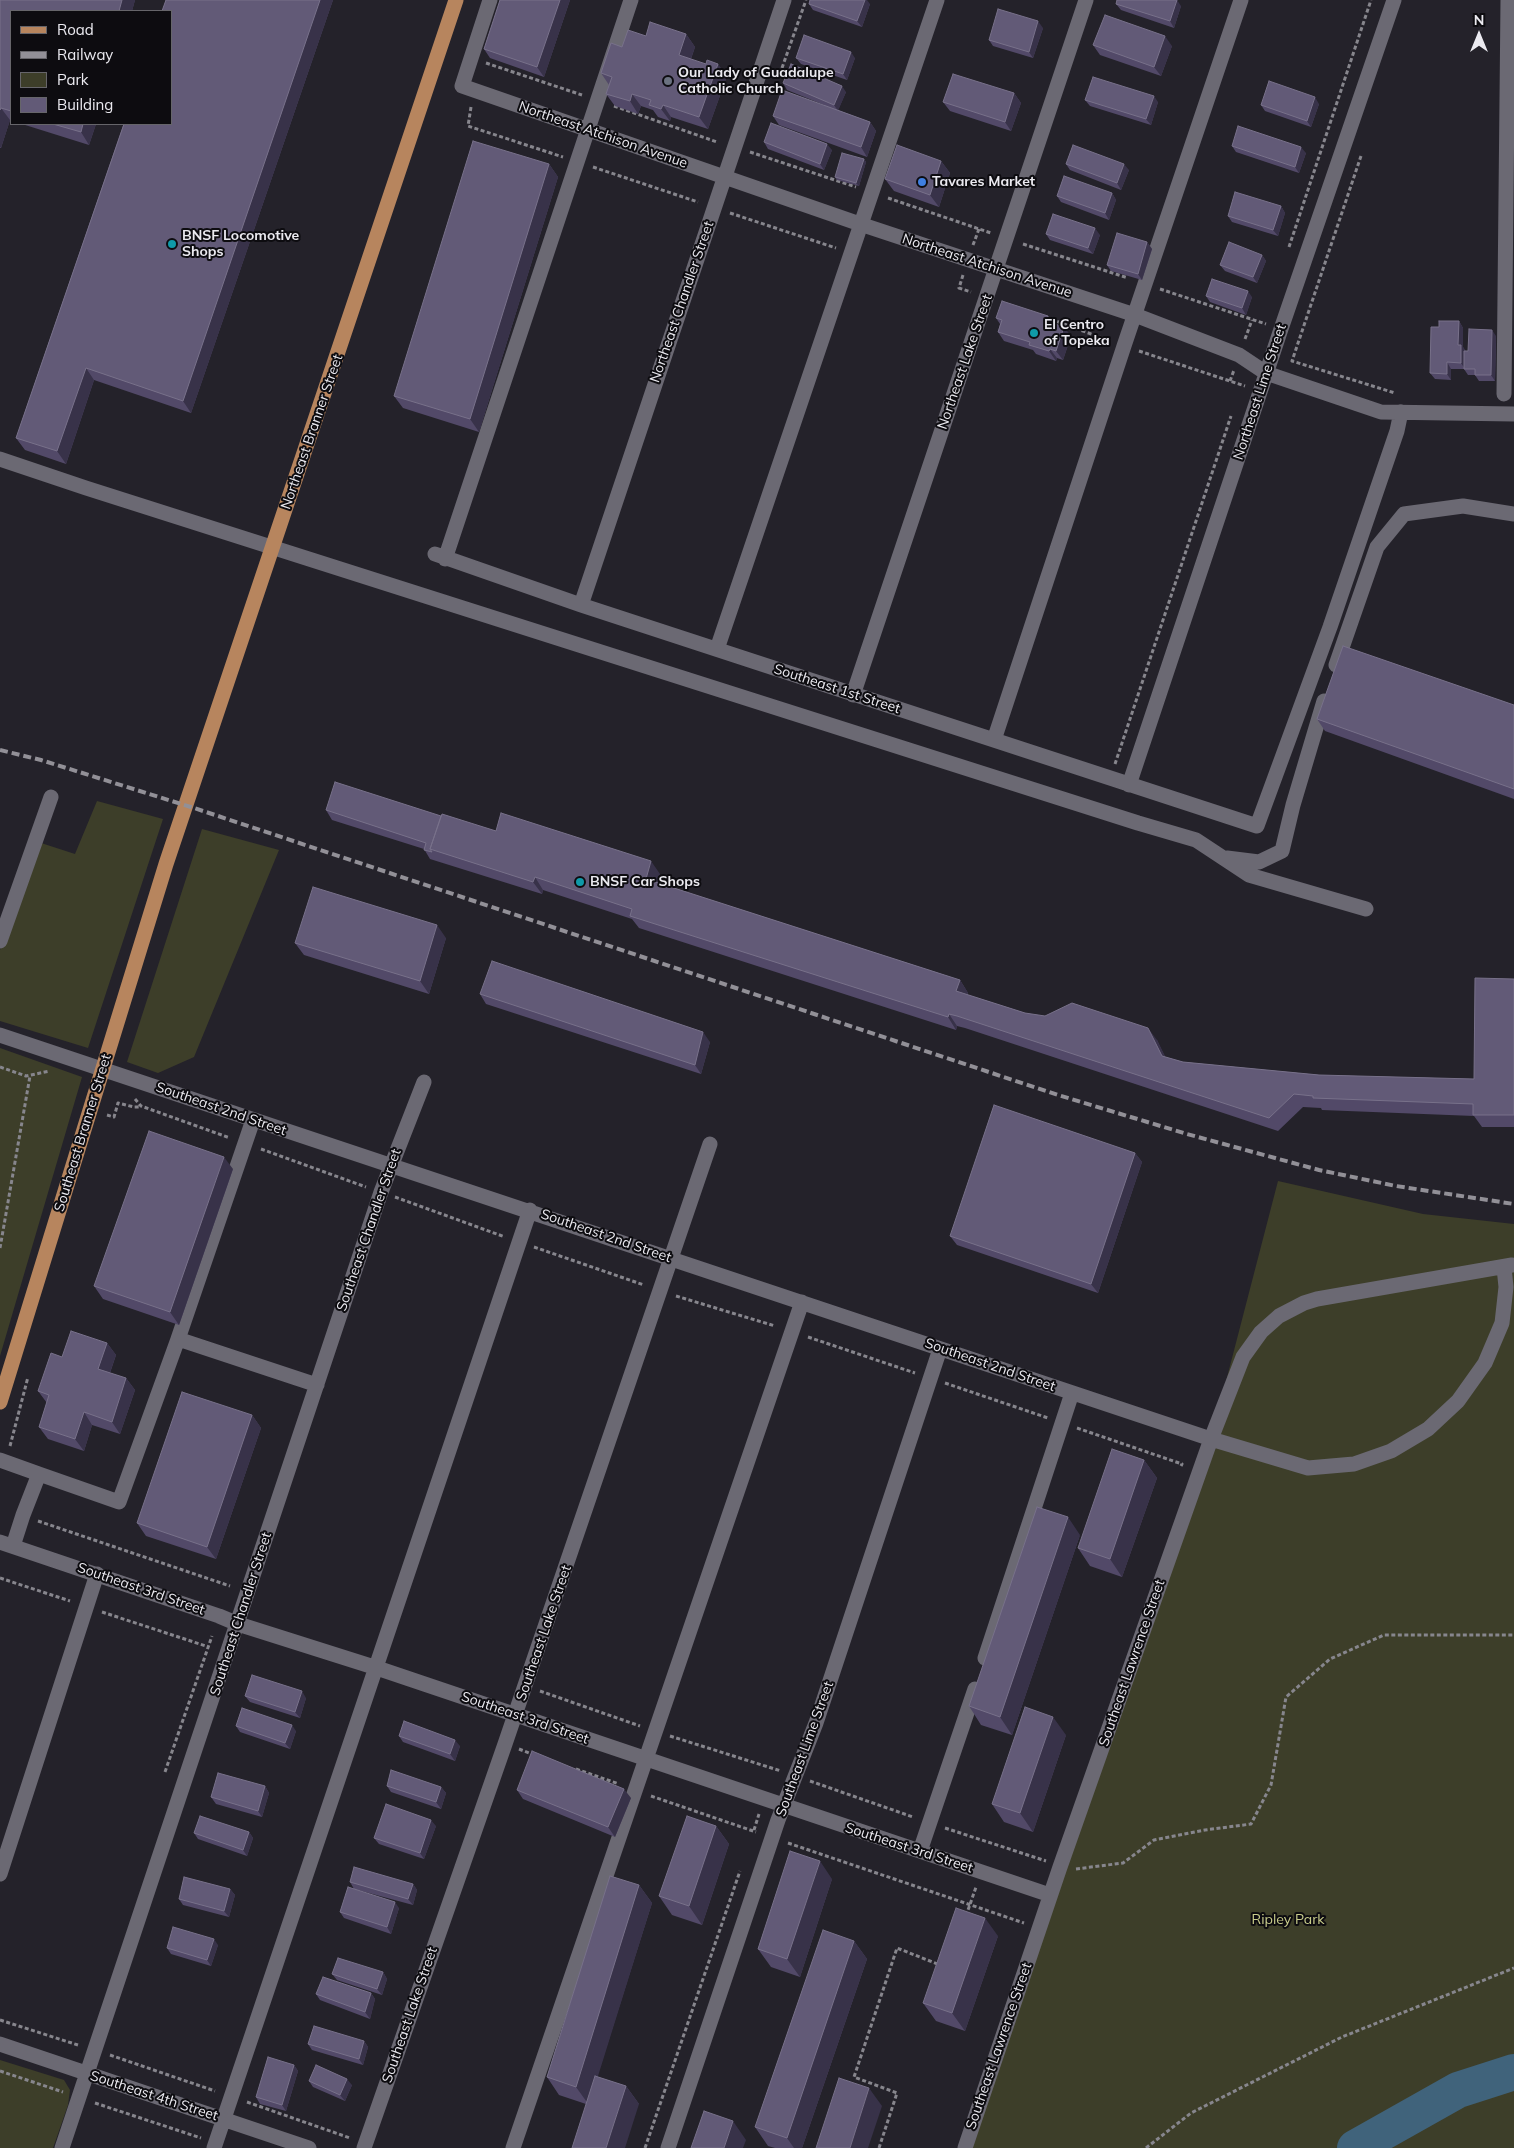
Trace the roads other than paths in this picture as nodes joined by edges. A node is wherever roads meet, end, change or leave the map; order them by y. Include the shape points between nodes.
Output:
1 (456, 0) edge
2 (490, 0) edge
3 (631, 0) edge
4 (784, 0) edge
5 (937, 0) edge
6 (1086, 0) edge
7 (1241, 0) edge
8 (1394, 0) edge
9 (1508, 0) edge
10 (588, 129) junction
11 (724, 177) junction
12 (860, 224) junction
13 (997, 270) junction
14 (1135, 315) junction
15 (1266, 374) junction
16 (1504, 394) dead end
17 (1401, 412) junction
18 (1514, 414) edge
19 (0, 459) edge
20 (1514, 514) edge
21 (581, 605) junction
22 (717, 649) junction
23 (853, 695) junction
24 (994, 740) junction
25 (1129, 785) junction
26 (51, 797) dead end
27 (1223, 858) junction
28 (166, 864) joint
29 (1366, 909) dead end
30 (0, 941) edge
31 (0, 1035) edge
32 (424, 1082) dead end
33 (253, 1120) junction
34 (710, 1144) dead end
35 (390, 1166) junction
36 (530, 1210) junction
37 (672, 1258) junction
38 (1509, 1266) edge
39 (802, 1302) junction
40 (178, 1339) junction
41 (940, 1349) junction
42 (317, 1385) junction
43 (1072, 1393) junction
44 (0, 1402) edge
45 (1211, 1439) junction
46 (0, 1460) edge
47 (39, 1474) junction
48 (7, 1544) edge
49 (97, 1574) junction
50 (238, 1624) junction
51 (377, 1668) junction
52 (515, 1715) junction
53 (647, 1759) junction
54 (784, 1806) junction
55 (920, 1852) junction
56 (0, 1874) edge
57 (1050, 1895) junction
58 (0, 2044) edge
59 (86, 2074) junction
60 (223, 2119) junction
61 (215, 2145) edge
62 (365, 2145) edge
63 (62, 2148) edge
64 (309, 2148) edge
65 (513, 2148) edge
66 (668, 2148) edge
67 (965, 2148) edge

1 - 28 main road, Northeast Branner Street
2 - 10 street, Northeast Atchison Avenue via 462,86
3 - 10 street
4 - 11 street, Northeast Chandler Street
5 - 12 street
6 - 13 street, Northeast Lake Street
7 - 14 street
8 - 15 street, Northeast Lime Street
9 - 16 street
10 - 11 street, Northeast Atchison Avenue
10 - 21 street, Southeast 1st Street via 440,557
11 - 12 street, Northeast Atchison Avenue
11 - 21 street, Northeast Chandler Street
12 - 13 street, Northeast Atchison Avenue
12 - 22 street
13 - 14 street, Northeast Atchison Avenue
13 - 23 street, Northeast Lake Street
14 - 15 street, Northeast Atchison Avenue via 1239,354
14 - 24 street
15 - 17 street, Northeast Atchison Avenue via 1381,412
15 - 25 street, Northeast Lime Street
17 - 18 street, Northeast Atchison Avenue
17 - 25 street, Southeast 1st Street via 1330,627 1257,826
19 - 27 street via 1196,840
20 - 27 street via 1463,506 1404,514 1377,547 1292,805 1282,851 1259,862
21 - 22 street, Southeast 1st Street
22 - 23 street, Southeast 1st Street
23 - 24 street, Southeast 1st Street
24 - 25 street, Southeast 1st Street
26 - 30 street
27 - 29 street via 1249,875
28 - 44 main road, Southeast Branner Street
31 - 33 street, Southeast 2nd Street
32 - 35 street, Southeast Chandler Street
33 - 35 street, Southeast 2nd Street
33 - 40 street
34 - 37 street, Southeast Lake Street
35 - 36 street, Southeast 2nd Street
35 - 42 street, Southeast Chandler Street
36 - 37 street, Southeast 2nd Street
36 - 51 street
37 - 39 street, Southeast 2nd Street
37 - 52 street, Southeast Lake Street
38 - 45 street, Southeast Lawrence Street via 1317,1299 1279,1316 1261,1332 1243,1357
38 - 45 street, Southeast 2nd Street via 1502,1323 1484,1363 1458,1401 1428,1429 1391,1451 1354,1464 1308,1468
39 - 41 street, Southeast 2nd Street
39 - 53 street
40 - 42 street
40 - 47 street via 119,1502
41 - 43 street, Southeast 2nd Street
41 - 54 street, Southeast Lime Street via 816,1723
42 - 50 street, Southeast Chandler Street
43 - 45 street, Southeast 2nd Street
43 - 55 street
45 - 57 street, Southeast Lawrence Street
46 - 47 street
47 - 48 street
48 - 49 street, Southeast 3rd Street
49 - 50 street, Southeast 3rd Street
49 - 56 street
50 - 51 street, Southeast 3rd Street
50 - 59 street, Southeast Chandler Street
51 - 52 street, Southeast 3rd Street
51 - 60 street
52 - 53 street, Southeast 3rd Street
52 - 62 street, Southeast Lake Street
53 - 54 street, Southeast 3rd Street
53 - 65 street
54 - 55 street, Southeast 3rd Street
54 - 66 street, Southeast Lime Street
55 - 57 street, Southeast 3rd Street
57 - 67 street, Southeast Lawrence Street
58 - 59 street, Southeast 4th Street
59 - 60 street, Southeast 4th Street
59 - 63 street, Southeast Chandler Street
60 - 61 street
60 - 64 street, Southeast 4th Street

